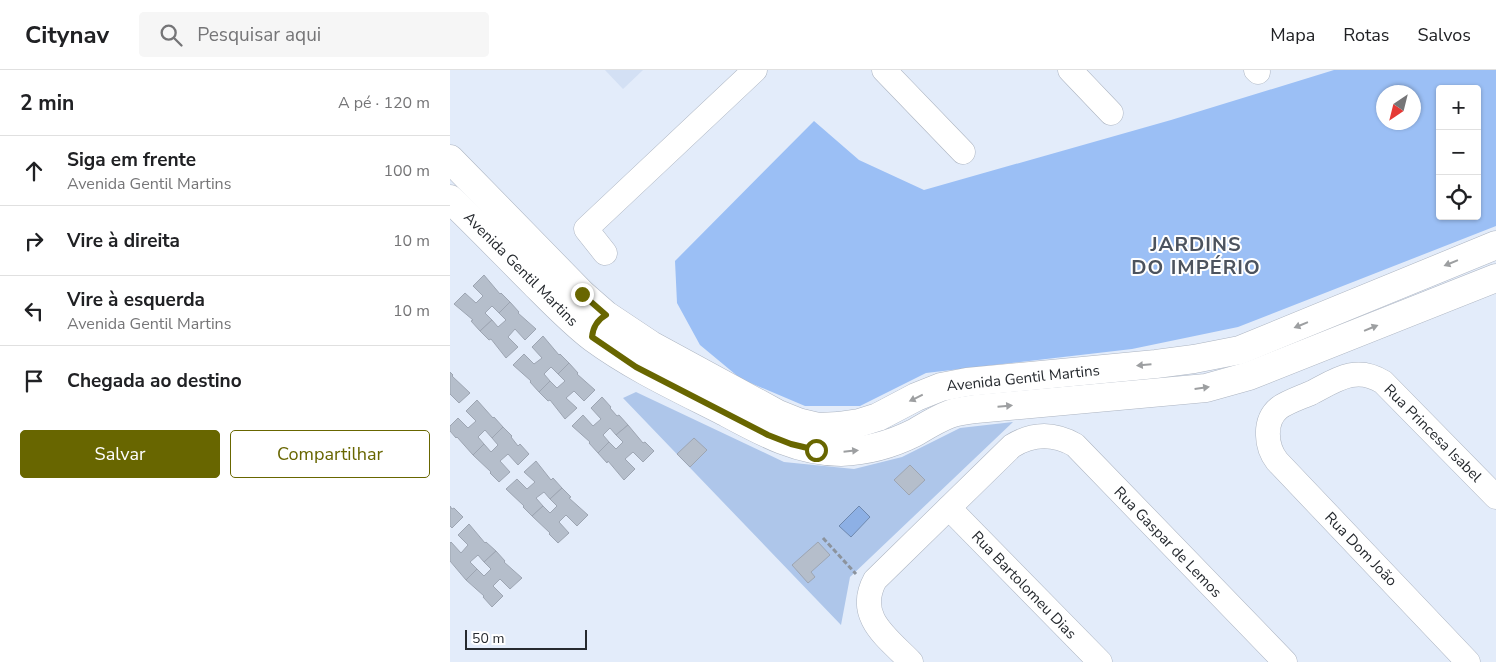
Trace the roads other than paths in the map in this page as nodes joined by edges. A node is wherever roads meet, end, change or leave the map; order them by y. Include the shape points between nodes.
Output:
1 (755, 70) edge
2 (884, 70) edge
3 (1070, 70) edge
4 (1111, 113) dead end
5 (963, 152) dead end
6 (450, 159) edge
7 (450, 199) edge
8 (1496, 245) edge
9 (605, 253) dead end
10 (1496, 278) edge
11 (599, 326) junction
12 (644, 356) junction
13 (1366, 375) joint
14 (1496, 497) edge
15 (949, 508) junction
16 (911, 662) edge
17 (1100, 662) edge
18 (1286, 662) edge
19 (1468, 662) edge

1 - 9 street via 586,229
2 - 5 street
3 - 4 street
6 - 11 main road, Avenida Gentil Martins via 582,294
7 - 11 main road, Avenida Gentil Martins via 565,314
8 -> 12 main road, Avenida Gentil Martins via 1240,350 1156,364 967,382 941,387 878,417 838,426 819,427 798,422
12 -> 10 main road, Avenida Gentil Martins via 768,435 816,450 841,452 891,442 953,413 968,410 1206,388 1249,376
11 - 12 main road, Avenida Gentil Martins
13 - 14 street, Rua Princesa Isabel via 1383,382
13 - 19 street, Rua Dom João via 1353,374 1341,378 1280,408 1268,429 1273,456
15 - 16 street via 879,574 870,593 869,610 873,622
15 - 17 street, Rua Bartolomeu Dias
15 - 18 street, Rua Gaspar de Lemos via 1012,446 1027,438 1060,438 1075,445

